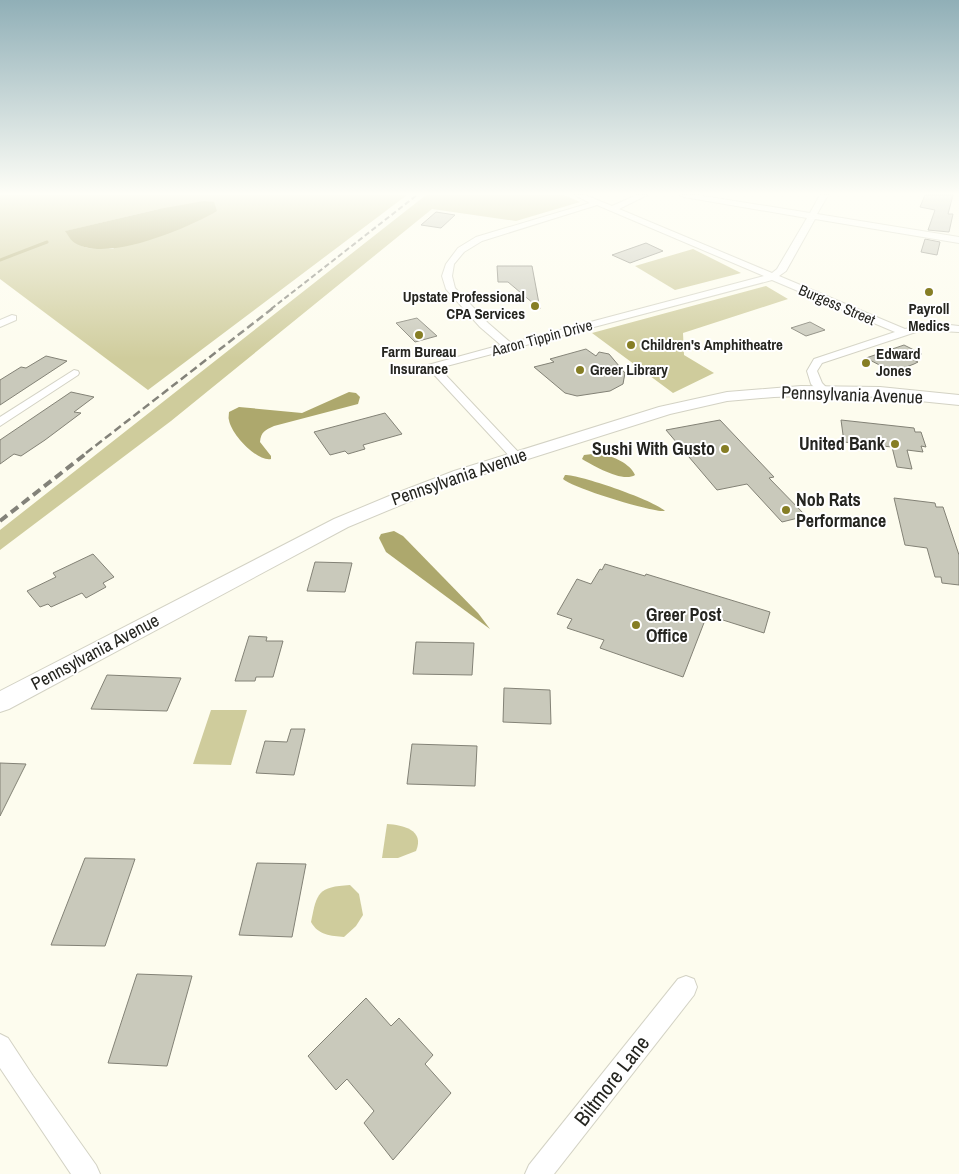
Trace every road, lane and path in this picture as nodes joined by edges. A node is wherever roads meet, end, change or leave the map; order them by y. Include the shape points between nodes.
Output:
1 (461, 250) edge
2 (708, 250) edge
3 (793, 250) edge
4 (772, 277) junction
5 (12, 318) dead end
6 (0, 324) edge
7 (959, 329) edge
8 (903, 332) junction
9 (509, 347) junction
10 (74, 373) dead end
11 (823, 390) junction
12 (959, 400) edge
13 (0, 422) edge
14 (516, 456) junction
15 (0, 702) edge
16 (686, 986) dead end
17 (0, 1046) edge
18 (86, 1174) edge
19 (538, 1174) edge

1 - 9 street via 450,264 447,276 454,294
2 - 4 street, Burgess Street
3 - 4 street via 781,271
4 - 8 street, Burgess Street
4 - 9 street, Aaron Tippin Drive
5 - 6 street
7 - 8 street via 932,326
8 - 11 street via 818,361 812,371
9 - 14 street, Aaron Tippin Drive via 432,367
10 - 13 street
11 - 12 street, Pennsylvania Avenue
11 - 14 street, Pennsylvania Avenue via 747,394 688,403
14 - 15 street, Pennsylvania Avenue via 390,500 341,522
16 - 19 street, Biltmore Lane
17 - 18 street

